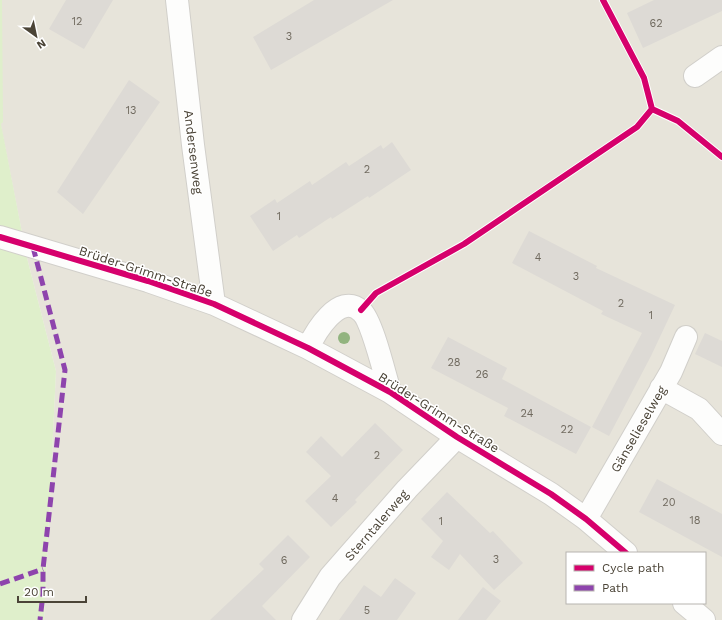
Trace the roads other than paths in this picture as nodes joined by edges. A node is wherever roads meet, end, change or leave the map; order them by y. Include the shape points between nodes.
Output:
1 (177, 0) edge
2 (722, 58) edge
3 (695, 76) dead end
4 (0, 237) edge
5 (214, 304) junction
6 (686, 337) dead end
7 (308, 348) junction
8 (661, 388) junction
9 (390, 392) junction
10 (722, 434) edge
11 (457, 438) junction
12 (586, 519) junction
13 (625, 552) edge
14 (303, 620) edge

1 - 5 street, Andersenweg
2 - 3 street
4 - 5 street, Brüder-Grimm-Straße via 148,281
5 - 7 street, Brüder-Grimm-Straße
6 - 8 street, Gänselieselweg
7 - 9 street, Brüder-Grimm-Straße
7 - 9 street, Brüder-Grimm-Straße via 325,320 337,310 348,306 361,310 369,324
8 - 10 street via 699,409
8 - 12 street, Gänselieselweg
9 - 11 street, Brüder-Grimm-Straße
11 - 12 street, Brüder-Grimm-Straße via 551,494
11 - 14 street, Sterntalerweg via 407,489 330,577
12 - 13 street, Brüder-Grimm-Straße

